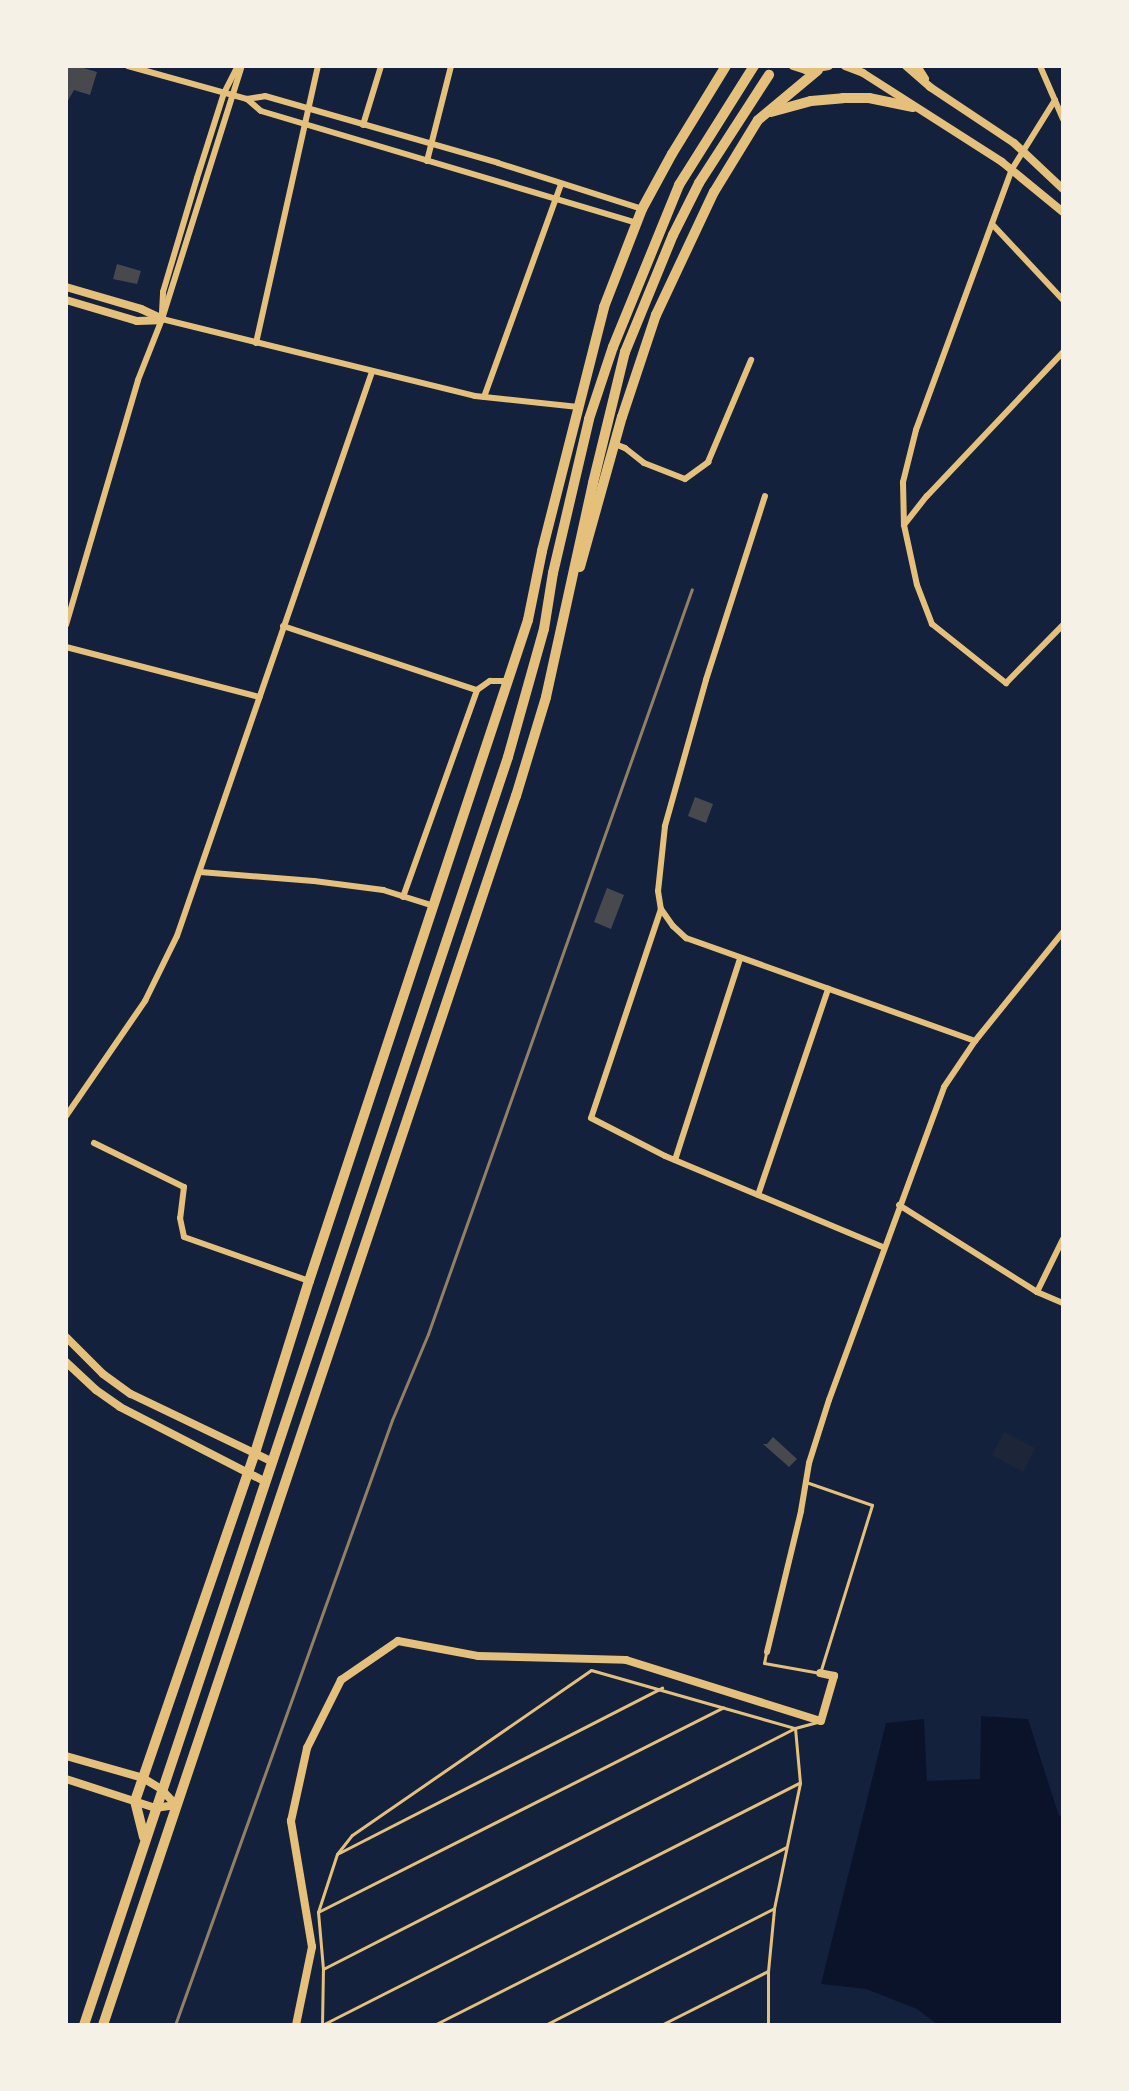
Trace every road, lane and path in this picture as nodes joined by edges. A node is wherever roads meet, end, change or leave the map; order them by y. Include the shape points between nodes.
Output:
1 (128, 66) edge
2 (240, 66) edge
3 (318, 66) edge
4 (381, 66) edge
5 (451, 66) edge
6 (726, 66) edge
7 (754, 66) edge
8 (793, 66) edge
9 (829, 66) edge
10 (845, 66) edge
11 (906, 66) edge
12 (917, 66) edge
13 (1040, 66) edge
14 (818, 70) junction
15 (768, 75) dead end
16 (930, 87) junction
17 (224, 93) junction
18 (235, 96) junction
19 (248, 99) junction
20 (1055, 100) junction
21 (912, 107) junction
22 (307, 108) junction
23 (1063, 119) edge
24 (758, 120) junction
25 (305, 125) junction
26 (363, 125) junction
27 (432, 144) junction
28 (1022, 151) junction
29 (427, 162) junction
30 (1012, 169) junction
31 (561, 184) junction
32 (1063, 189) edge
33 (556, 200) junction
34 (642, 209) junction
35 (1063, 212) edge
36 (637, 223) junction
37 (992, 224) junction
38 (66, 287) edge
39 (66, 300) edge
40 (1063, 300) edge
41 (162, 320) junction
42 (256, 343) junction
43 (1063, 352) edge
44 (751, 360) dead end
45 (372, 372) junction
46 (484, 397) junction
47 (578, 407) junction
48 (615, 444) junction
49 (765, 496) dead end
50 (904, 525) junction
51 (563, 619) junction
52 (66, 625) edge
53 (1063, 625) edge
54 (284, 626) junction
55 (66, 647) edge
56 (508, 681) junction
57 (477, 690) junction
58 (260, 697) junction
59 (200, 872) junction
60 (403, 897) junction
61 (434, 907) junction
62 (661, 909) junction
63 (1063, 932) edge
64 (740, 959) junction
65 (828, 989) junction
66 (975, 1041) junction
67 (66, 1116) edge
68 (94, 1143) dead end
69 (675, 1160) junction
70 (758, 1195) junction
71 (899, 1205) junction
72 (1063, 1239) edge
73 (883, 1247) junction
74 (309, 1281) junction
75 (1037, 1292) junction
76 (1063, 1303) edge
77 (66, 1337) edge
78 (66, 1362) edge
79 (255, 1453) junction
80 (273, 1461) junction
81 (248, 1474) junction
82 (266, 1482) junction
83 (806, 1482) junction
84 (767, 1652) joint
85 (820, 1673) junction
86 (662, 1688) junction
87 (724, 1707) junction
88 (821, 1721) junction
89 (795, 1728) junction
90 (66, 1756) edge
91 (143, 1778) junction
92 (66, 1779) edge
93 (800, 1783) junction
94 (161, 1789) junction
95 (135, 1801) junction
96 (176, 1805) junction
97 (155, 1808) junction
98 (144, 1837) junction
99 (787, 1847) junction
100 (337, 1854) junction
101 (774, 1909) junction
102 (318, 1912) junction
103 (322, 1970) junction
104 (768, 1971) junction
105 (84, 2025) edge
106 (103, 2025) edge
107 (296, 2025) edge
108 (322, 2025) edge
109 (434, 2025) edge
110 (545, 2025) edge
111 (661, 2025) edge
112 (768, 2025) edge

1 - 17 street
2 - 17 street
2 - 18 street
3 - 22 street
4 - 26 street
5 - 27 street
6 - 34 highway
7 - 80 highway via 679,185 613,347 589,419 526,698
8 - 14 main road
9 - 14 main road
10 - 21 main road via 863,73
11 - 16 main road
12 - 16 main road
13 - 20 street
14 - 24 highway
15 - 51 highway via 699,183 673,235 626,352
16 - 28 main road
17 - 18 street
17 - 41 street via 163,292
18 - 19 street
18 - 41 street
19 - 22 street via 266,96
19 - 25 street via 261,111
20 - 23 street
20 - 28 street
21 - 24 highway via 868,98 843,98 791,105
21 - 30 main road
22 - 25 street
22 - 26 street
24 - 48 highway via 714,192 656,315
25 - 29 street
25 - 42 street
26 - 27 street
27 - 29 street
27 - 31 street
28 - 30 street
28 - 32 main road
29 - 33 street
30 - 35 main road
30 - 37 street
31 - 33 street
31 - 34 street
33 - 36 street
33 - 46 street
34 - 36 highway
36 - 47 highway via 604,307
37 - 40 street
37 - 50 street via 916,430 903,482
38 - 41 street via 141,309
39 - 41 street via 137,321
41 - 42 street
41 - 52 street via 138,380
42 - 45 street
43 - 50 street
44 - 48 street via 708,462 685,479 644,463
45 - 46 street
45 - 54 street
46 - 47 street
47 - 56 highway via 528,620
48 - 51 highway
49 - 62 street via 706,680 665,826 658,891
50 - 53 street via 917,585 932,624 1006,684
51 - 96 highway via 546,697 516,796
54 - 57 street
54 - 58 street
55 - 58 street
56 - 57 street via 490,681
56 - 61 highway
57 - 60 street
58 - 59 street
59 - 60 street via 314,881 383,890
59 - 67 street via 177,936 145,1001
60 - 61 street
61 - 74 highway
62 - 64 street via 686,938
62 - 69 street via 591,1118
63 - 66 street
64 - 65 street
64 - 69 street
65 - 66 street
65 - 70 street
66 - 71 street via 944,1087
68 - 74 street via 184,1186 180,1218 184,1237
69 - 70 street
70 - 73 street
71 - 73 street
71 - 75 street
72 - 75 street
73 - 83 street via 829,1400
74 - 79 highway
75 - 76 street
77 - 79 street via 131,1394
78 - 81 street via 120,1407
79 - 80 street
79 - 81 highway
80 - 82 highway
81 - 82 street
81 - 91 highway
82 - 94 highway
83 - 84 street
83 - 85 lane via 872,1505
84 - 85 lane via 764,1663
85 - 88 street via 834,1676
86 - 87 lane
86 - 100 lane
86 - 100 lane via 591,1670 352,1835
87 - 89 lane
87 - 102 lane
88 - 89 lane
88 - 107 street via 626,1660 478,1656 398,1641 341,1680 307,1748 291,1821 312,1947
89 - 93 lane
89 - 103 lane
90 - 91 street
91 - 94 street
91 - 95 highway
92 - 95 street
93 - 99 lane
93 - 108 lane
94 - 96 street
94 - 97 highway
95 - 97 street
95 - 98 highway
96 - 97 street
96 - 106 highway
97 - 98 highway
98 - 105 highway
99 - 101 lane
99 - 109 lane
100 - 102 lane
101 - 104 lane
101 - 110 lane
102 - 103 lane
103 - 108 lane
104 - 111 lane
104 - 112 lane

